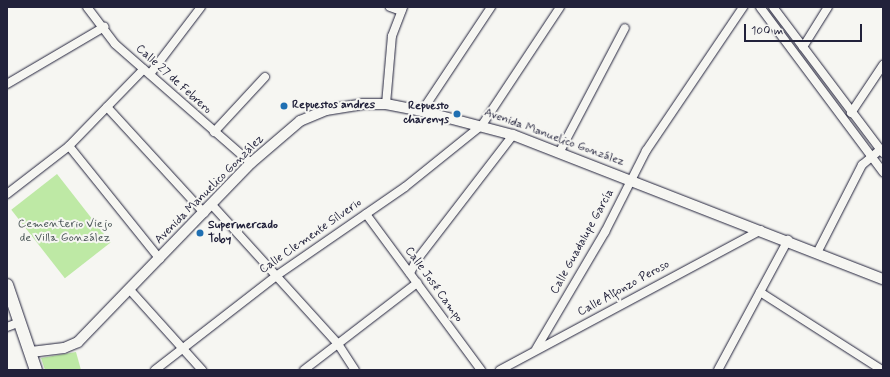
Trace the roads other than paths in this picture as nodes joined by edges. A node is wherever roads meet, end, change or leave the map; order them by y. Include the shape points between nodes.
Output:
1 (87, 7) edge
2 (201, 7) edge
3 (390, 7) edge
4 (491, 7) edge
5 (560, 7) edge
6 (743, 7) edge
7 (760, 7) edge
8 (773, 7) edge
9 (828, 7) edge
10 (402, 9) edge
11 (104, 27) junction
12 (625, 28) dead end
13 (803, 47) junction
14 (883, 65) edge
15 (147, 72) junction
16 (265, 77) dead end
17 (7, 84) edge
18 (386, 104) junction
19 (108, 107) junction
20 (422, 111) junction
21 (851, 113) junction
22 (482, 125) junction
23 (214, 132) junction
24 (513, 135) junction
25 (69, 146) junction
26 (882, 151) edge
27 (559, 153) junction
28 (870, 158) junction
29 (251, 163) junction
30 (883, 172) edge
31 (629, 180) junction
32 (8, 191) edge
33 (212, 205) junction
34 (204, 213) junction
35 (366, 214) junction
36 (761, 230) junction
37 (788, 240) junction
38 (818, 251) junction
39 (160, 259) junction
40 (410, 273) junction
41 (276, 276) junction
42 (883, 279) edge
43 (417, 283) junction
44 (7, 285) edge
45 (130, 290) junction
46 (760, 292) junction
47 (20, 322) junction
48 (7, 327) edge
49 (338, 344) junction
50 (184, 348) junction
51 (536, 349) junction
52 (31, 352) junction
53 (36, 370) edge
54 (155, 370) edge
55 (202, 370) edge
56 (304, 370) edge
57 (356, 370) edge
58 (481, 370) edge
59 (500, 370) edge
60 (718, 370) edge
61 (882, 370) edge

1 - 11 street, Calle 27 de Febrero
2 - 15 street
3 - 10 street
4 - 20 street
5 - 22 street, Calle Clemente Silverio
6 - 31 street, Calle Guadalupe García
7 - 28 street
8 - 13 street
9 - 13 street
10 - 18 street via 392,36
11 - 15 street, Calle 27 de Febrero via 115,44
11 - 17 street
12 - 27 street
13 - 21 street
14 - 21 street
15 - 19 street
15 - 23 street, Calle 27 de Febrero
16 - 23 street
18 - 20 street, Avenida Manuelico González
18 - 29 street, Avenida Manuelico González via 340,107 310,116
19 - 25 street
19 - 34 street
20 - 22 street, Avenida Manuelico González
21 - 26 street
22 - 24 street, Avenida Manuelico González
22 - 35 street, Calle Clemente Silverio
23 - 29 street, Calle 27 de Febrero
24 - 27 street, Avenida Manuelico González
24 - 40 street via 416,261
25 - 32 street
25 - 39 street
26 - 28 street
27 - 31 street, Avenida Manuelico González
28 - 30 street
28 - 38 street via 860,168
29 - 33 street, Avenida Manuelico González
31 - 36 street, Avenida Manuelico González
31 - 51 street, Calle Guadalupe García via 605,232
33 - 34 street, Avenida Manuelico González
33 - 41 street
34 - 39 street, Avenida Manuelico González
35 - 40 street, Calle José Campo
35 - 41 street, Calle Clemente Silverio
36 - 37 street, Avenida Manuelico González
36 - 51 street, Calle Alfonzo Peroso
37 - 38 street, Avenida Manuelico González
37 - 46 street
38 - 42 street, Avenida Manuelico González
39 - 45 street, Avenida Manuelico González
40 - 43 street, Calle José Campo
41 - 49 street
41 - 50 street, Calle Clemente Silverio
43 - 49 street
43 - 58 street, Calle José Campo
44 - 47 main road
45 - 50 street
45 - 52 street, Avenida Manuelico González via 73,344
46 - 60 street
46 - 61 street
47 - 48 street
47 - 52 main road
49 - 56 street
49 - 57 street
50 - 54 street, Calle Clemente Silverio
50 - 55 street
51 - 59 street, Calle Alfonzo Peroso
52 - 53 main road

